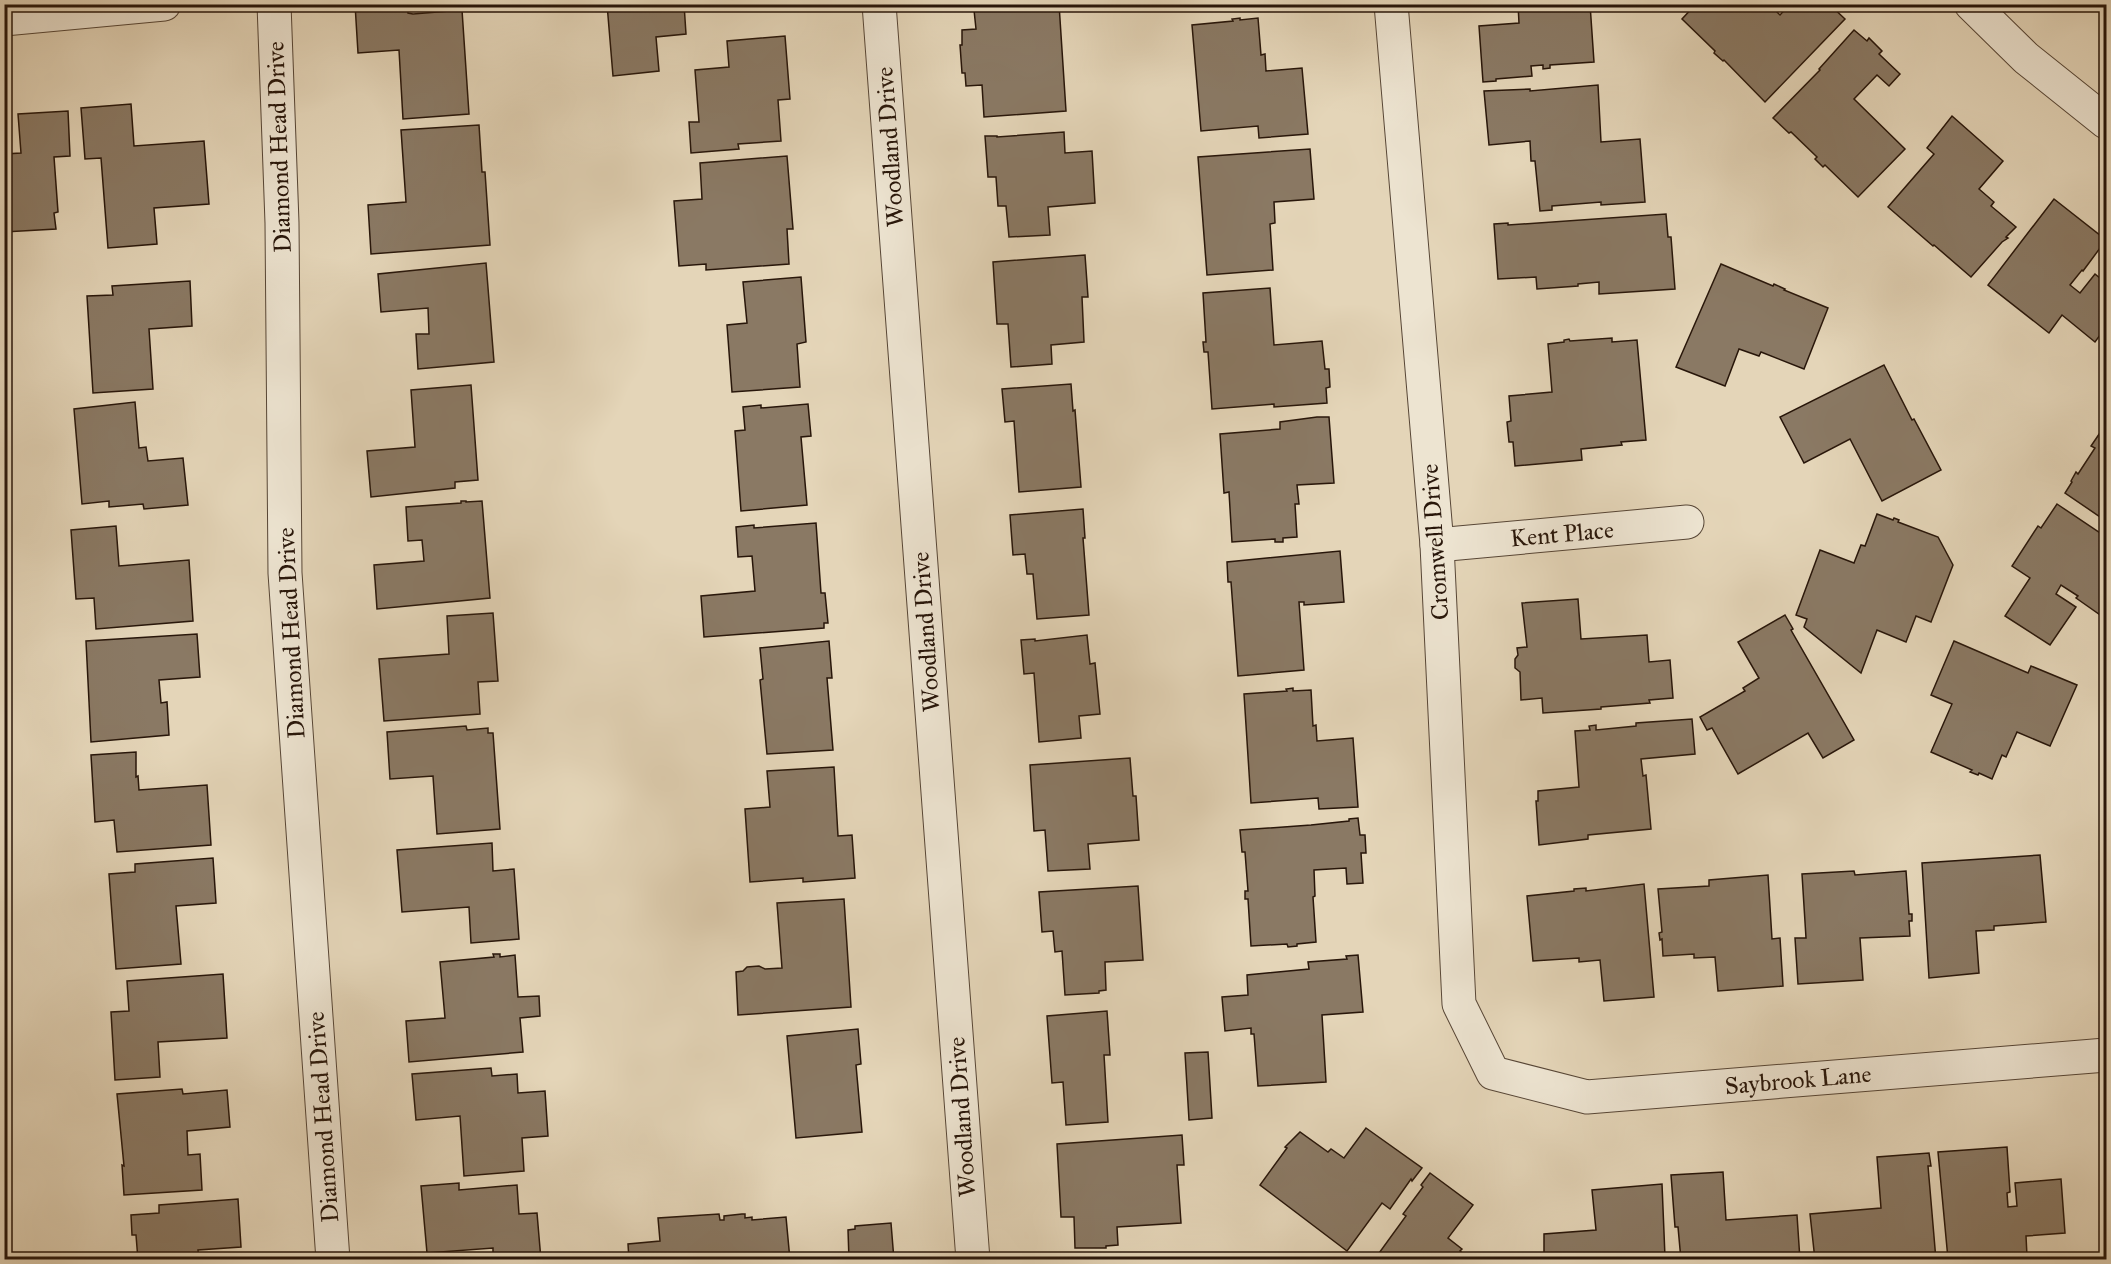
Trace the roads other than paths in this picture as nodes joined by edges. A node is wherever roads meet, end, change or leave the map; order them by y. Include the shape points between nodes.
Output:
1 (164, 4) edge
2 (274, 4) edge
3 (879, 4) edge
4 (1391, 4) edge
5 (1971, 4) edge
6 (4, 19) edge
7 (2106, 122) edge
8 (1687, 522) dead end
9 (1437, 545) junction
10 (2106, 1055) edge
11 (1492, 1073) joint
12 (333, 1260) edge
13 (973, 1260) edge

1 - 6 street
2 - 12 street, Diamond Head Drive via 282,223 285,573
3 - 13 street, Woodland Drive
4 - 9 street, Cromwell Drive
5 - 7 street via 2026,58
8 - 9 street, Kent Place
9 - 11 street, Cromwell Drive via 1459,1004
10 - 11 street, Saybrook Lane via 1587,1098

